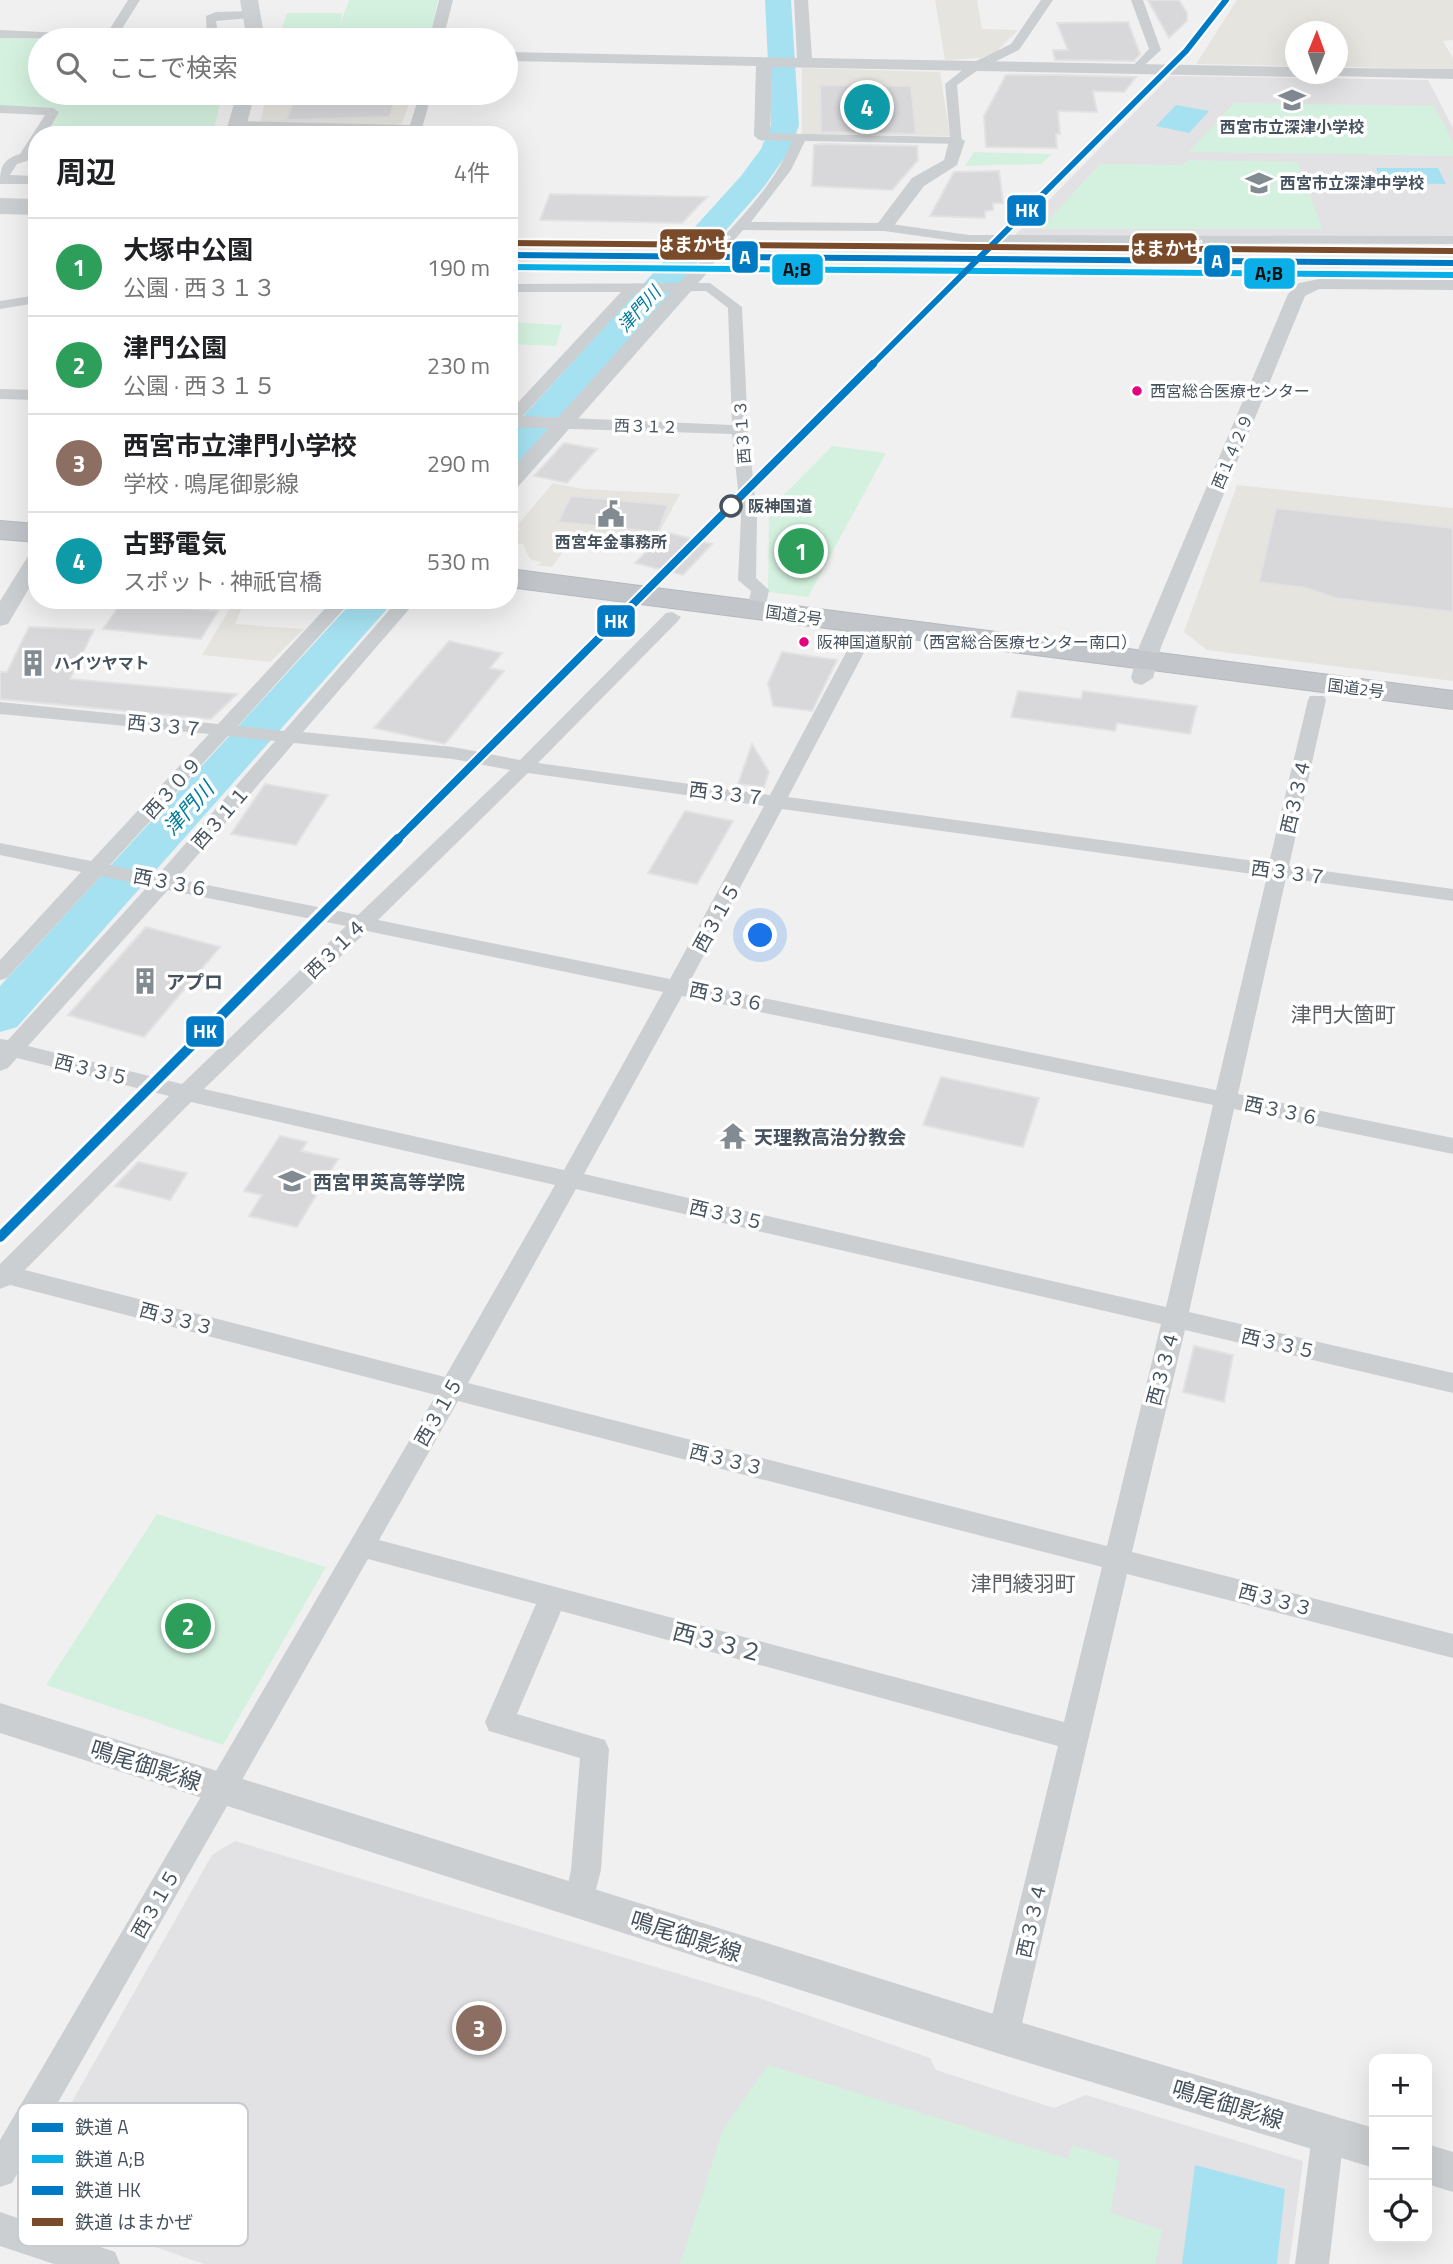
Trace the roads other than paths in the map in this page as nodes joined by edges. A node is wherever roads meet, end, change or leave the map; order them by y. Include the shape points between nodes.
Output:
1 (134, 0) edge
2 (446, 0) edge
3 (801, 0) edge
4 (1047, 0) edge
5 (1137, 0) edge
6 (250, 7) edge
7 (116, 28) edge
8 (211, 28) edge
9 (254, 28) edge
10 (439, 28) edge
11 (0, 34) edge
12 (28, 35) edge
13 (518, 57) edge
14 (769, 62) junction
15 (799, 63) junction
16 (974, 67) junction
17 (1136, 69) junction
18 (1285, 72) edge
19 (1348, 73) edge
20 (1453, 74) edge
21 (242, 105) edge
22 (422, 105) edge
23 (0, 109) edge
24 (44, 126) edge
25 (236, 126) edge
26 (416, 126) edge
27 (762, 136) joint
28 (799, 139) junction
29 (957, 141) junction
30 (28, 152) edge
31 (0, 180) edge
32 (28, 180) edge
33 (0, 202) edge
34 (28, 203) edge
35 (0, 209) edge
36 (28, 210) edge
37 (884, 228) junction
38 (734, 230) junction
39 (1453, 240) edge
40 (701, 269) joint
41 (1453, 285) edge
42 (677, 287) junction
43 (518, 288) edge
44 (635, 289) junction
45 (28, 301) edge
46 (28, 305) edge
47 (0, 307) edge
48 (0, 394) edge
49 (28, 395) edge
50 (518, 414) edge
51 (518, 420) edge
52 (558, 422) junction
53 (740, 430) junction
54 (518, 473) edge
55 (0, 530) edge
56 (28, 532) edge
57 (0, 549) edge
58 (28, 554) edge
59 (28, 571) edge
60 (518, 579) edge
61 (518, 598) edge
62 (335, 609) edge
63 (400, 609) edge
64 (757, 610) junction
65 (672, 617) junction
66 (0, 619) edge
67 (860, 643) junction
68 (1144, 670) junction
69 (1317, 700) junction
70 (1453, 700) edge
71 (0, 708) edge
72 (1453, 719) edge
73 (230, 732) junction
74 (282, 738) junction
75 (524, 767) junction
76 (780, 800) junction
77 (0, 849) edge
78 (98, 868) junction
79 (1278, 871) junction
80 (165, 880) junction
81 (1453, 895) edge
82 (363, 921) junction
83 (0, 973) edge
84 (678, 986) junction
85 (4, 1052) edge
86 (186, 1093) junction
87 (1226, 1098) junction
88 (1453, 1146) edge
89 (569, 1178) junction
90 (2, 1276) edge
91 (1175, 1319) junction
92 (1453, 1383) edge
93 (451, 1389) junction
94 (361, 1546) junction
95 (1118, 1558) junction
96 (553, 1597) junction
97 (1453, 1646) edge
98 (0, 1718) edge
99 (1074, 1737) junction
100 (221, 1790) junction
101 (579, 1902) junction
102 (1003, 2036) junction
103 (39, 2103) edge
104 (1328, 2135) junction
105 (18, 2140) edge
106 (1369, 2147) edge
107 (1432, 2166) edge
108 (0, 2171) edge
109 (1453, 2172) edge
110 (0, 2228) edge
111 (18, 2234) edge
112 (52, 2246) edge
113 (103, 2264) edge
114 (1312, 2264) edge

1 - 7 street
2 - 10 street
3 - 15 street
4 - 16 street via 1015,47
5 - 17 street via 1155,50
6 - 8 street via 210,19
6 - 9 main road
11 - 12 street
13 - 14 street
14 - 15 street
14 - 27 street
15 - 16 street
16 - 17 street
16 - 29 street via 951,85
17 - 18 street
19 - 20 street
21 - 25 main road
22 - 26 street
23 - 24 street via 53,112
27 - 28 street
28 - 29 street
28 - 38 street via 784,169
29 - 37 street via 951,162 918,182
30 - 31 street via 12,161
31 - 32 street
33 - 34 street
35 - 36 street
37 - 38 street
37 - 39 street via 969,239
38 - 40 street
40 - 42 street
41 - 68 street, 西１４２９ via 1319,284 1297,294
42 - 44 street, 西３１３
42 - 52 street
42 - 53 street, 西３１３ via 710,287 735,307
43 - 44 street, 西３１３
44 - 50 street
45 - 47 street
46 - 47 street
48 - 49 street
51 - 52 street, 西３１２
52 - 53 street, 西３１２
52 - 54 street
53 - 64 street, 西３１３ via 749,517 747,580 760,590
55 - 56 highway
57 - 58 highway
59 - 66 street
60 - 64 highway, 国道2号
61 - 65 highway, 国道2号
62 - 73 street, 西３０９
63 - 74 street, 西３１１
64 - 68 highway, 国道2号
65 - 67 highway, 国道2号
65 - 75 street, 西３１４
67 - 68 highway, 国道2号
67 - 76 street, 西３１５
68 - 69 highway, 国道2号
68 - 70 highway, 国道2号
69 - 72 highway, 国道2号
69 - 79 street, 西３３４
71 - 73 street, 西３３７
73 - 74 street, 西３３７
73 - 78 street, 西３０９
74 - 75 street, 西３３７ via 453,753
74 - 80 street, 西３１１
75 - 76 street, 西３３７
75 - 82 street, 西３１４
76 - 79 street, 西３３７
76 - 84 street, 西３１５
77 - 78 street, 西３３６
78 - 80 street, 西３３６
78 - 83 street, 西３０９
79 - 81 street, 西３３７
79 - 87 street, 西３３４
80 - 82 street, 西３３６
80 - 85 street, 西３１１
82 - 84 street, 西３３６
82 - 86 street, 西３１４
84 - 87 street, 西３３６
84 - 89 street, 西３１５
85 - 86 street, 西３３５
86 - 89 street, 西３３５
86 - 90 street, 西３１４
87 - 88 street, 西３３６
87 - 91 street, 西３３４
89 - 91 street, 西３３５
89 - 93 street, 西３１５
90 - 93 street, 西３３３
91 - 92 street, 西３３５
91 - 95 street, 西３３４
93 - 94 street, 西３１５
93 - 95 street, 西３３３
94 - 96 street, 西３３２
94 - 100 street, 西３１５
95 - 97 street, 西３３３
95 - 99 street, 西３３４
96 - 99 street, 西３３２
96 - 101 street via 499,1722 595,1749 586,1870
98 - 100 street, 鳴尾御影線
99 - 102 street, 西３３４
100 - 101 street, 鳴尾御影線
100 - 103 street, 西３１５
101 - 102 street, 鳴尾御影線
102 - 104 street, 鳴尾御影線
104 - 106 street, 鳴尾御影線
104 - 114 street
105 - 108 street, 西３１５
107 - 109 street
110 - 111 street
112 - 113 street

